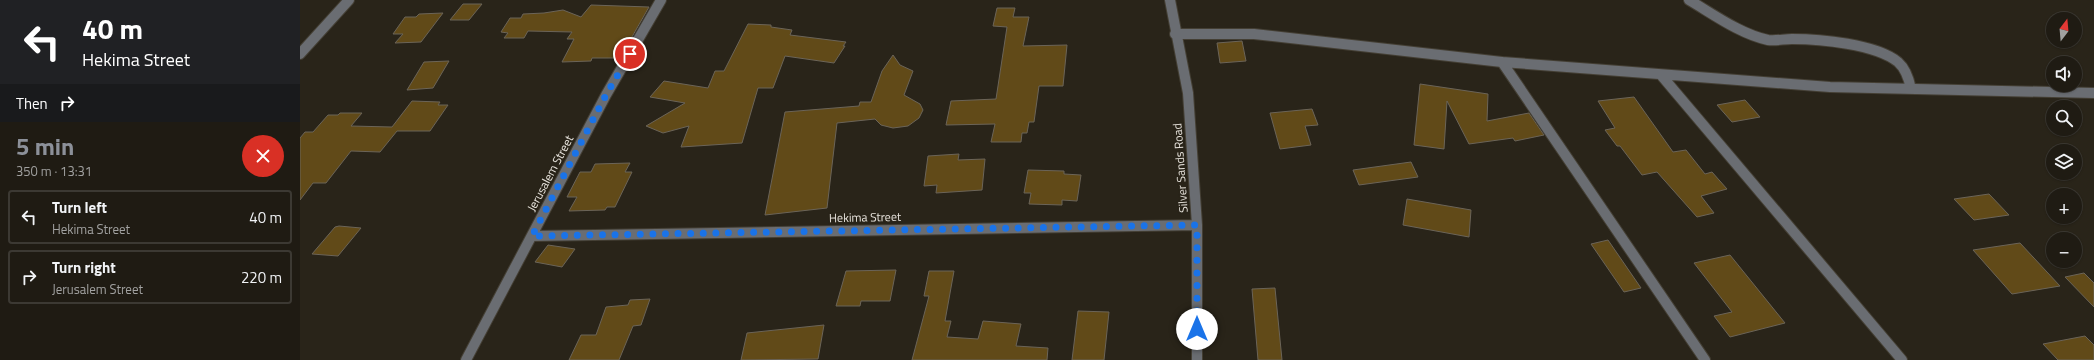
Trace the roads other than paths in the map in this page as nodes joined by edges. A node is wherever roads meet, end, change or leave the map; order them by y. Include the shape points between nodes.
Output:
1 (349, 0) edge
2 (661, 0) edge
3 (1170, 0) edge
4 (1689, 0) edge
5 (1175, 34) junction
6 (300, 54) edge
7 (1502, 62) junction
8 (1661, 76) junction
9 (1911, 89) junction
10 (2065, 93) junction
11 (2094, 93) edge
12 (2094, 100) edge
13 (1197, 225) junction
14 (532, 236) junction
15 (466, 360) edge
16 (1197, 360) edge
17 (1705, 360) edge
18 (1902, 360) edge

1 - 6 street
2 - 14 street, Jerusalem Street via 606,95
3 - 5 street, Silver Sands Road
4 - 9 street via 1766,40 1798,39 1856,47 1888,55 1898,61 1903,68
5 - 7 street via 1254,34
5 - 13 street, Silver Sands Road via 1188,93
7 - 8 street
7 - 17 street
8 - 9 street via 1830,87
8 - 18 street
9 - 10 street
10 - 11 street
10 - 12 street
13 - 14 street, Hekima Street
13 - 16 street, Silver Sands Road
14 - 15 street, Jerusalem Street

